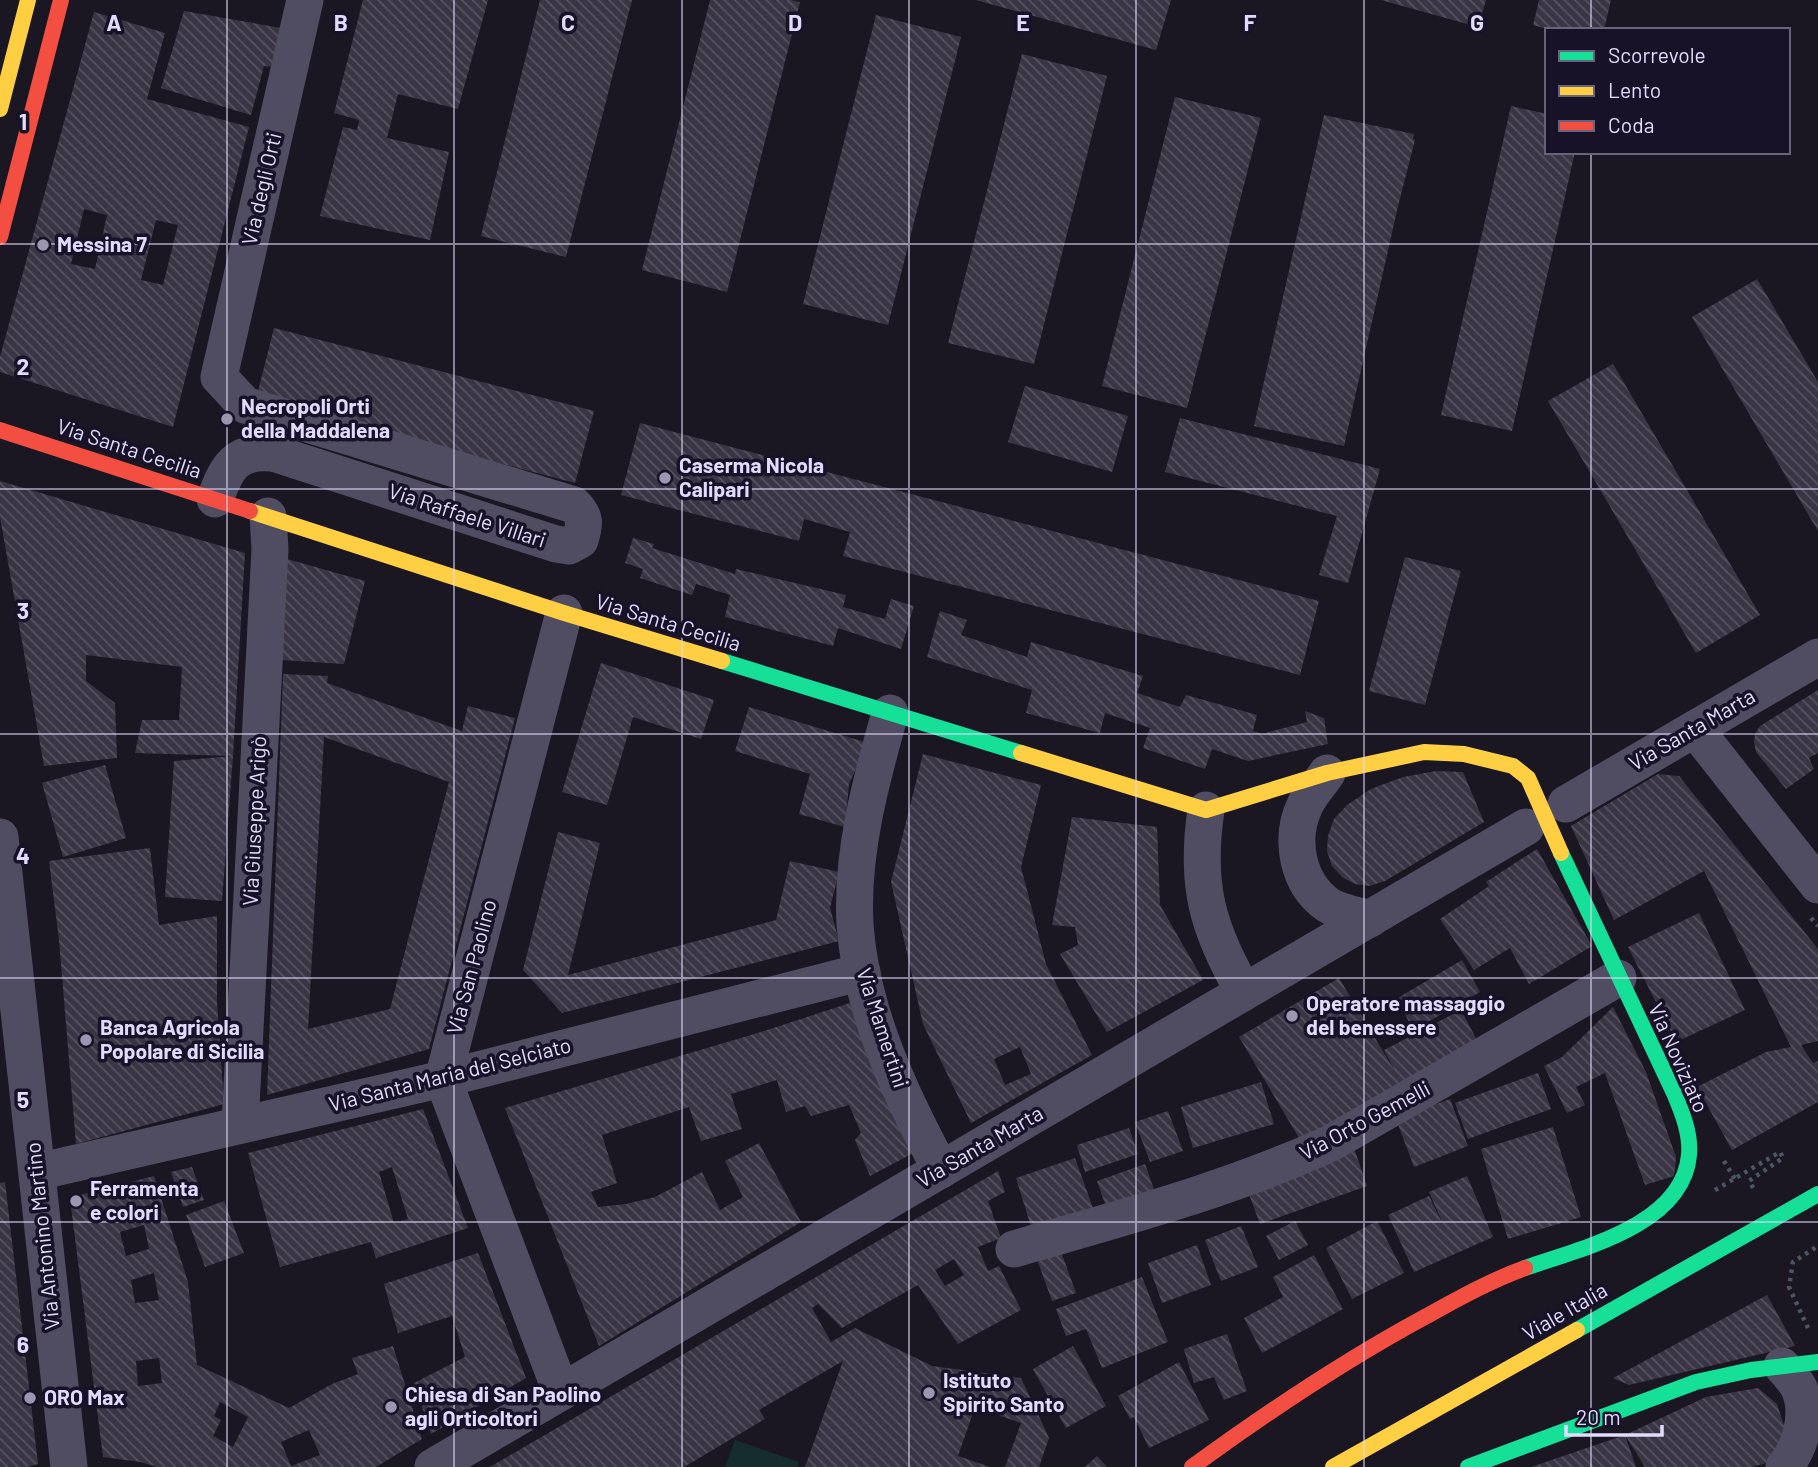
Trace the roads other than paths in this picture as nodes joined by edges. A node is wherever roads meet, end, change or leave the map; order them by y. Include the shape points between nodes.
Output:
1 (28, 0) edge
2 (61, 0) edge
3 (305, 0) edge
4 (0, 109) edge
5 (0, 237) edge
6 (219, 377) joint
7 (0, 430) edge
8 (215, 499) junction
9 (268, 516) junction
10 (564, 613) junction
11 (1818, 657) edge
12 (890, 713) junction
13 (1695, 729) junction
14 (1327, 773) junction
15 (1566, 804) dead end
16 (1206, 810) junction
17 (1526, 827) dead end
18 (0, 837) edge
19 (1818, 885) edge
20 (1370, 919) junction
21 (862, 972) junction
22 (1618, 978) junction
23 (1244, 992) junction
24 (443, 1079) junction
25 (14, 1083) edge
26 (240, 1125) junction
27 (941, 1170) junction
28 (37, 1172) junction
29 (1818, 1194) edge
30 (1014, 1249) dead end
31 (1818, 1362) edge
32 (1782, 1366) junction
33 (561, 1392) junction
34 (69, 1467) edge
35 (433, 1467) edge
36 (1192, 1467) edge
37 (1333, 1467) edge
38 (1468, 1467) edge
39 (1784, 1467) edge

1 - 4 street
2 - 5 street
3 - 6 street, Via degli Orti
6 - 8 street, Via Raffaele Villari via 245,405 574,505 586,524 580,540 569,546 556,544 264,452 236,459
7 - 8 street, Via Santa Cecilia
8 - 9 street, Via Santa Cecilia
9 - 10 street, Via Santa Cecilia
9 - 26 street, Via Giuseppe Arigò via 270,549
10 - 12 street, Via Santa Cecilia
10 - 24 street, Via San Paolino
11 - 13 street, Via Santa Marta
12 - 16 street, Via Santa Cecilia
12 - 21 street, Via Mamertini via 860,843 855,923
13 - 15 street, Via Santa Marta
13 - 19 street
14 - 16 street
14 - 20 street via 1305,805 1297,857 1318,896 1331,906
14 - 22 street, Via Noviziato via 1424,752 1464,754 1521,771 1533,787
16 - 23 street via 1201,871 1207,904 1214,935
17 - 20 street, Via Santa Marta
18 - 25 street, Via Antonino Martino
20 - 23 street, Via Santa Marta
21 - 24 street, Via Santa Maria del Selciato
21 - 27 street, Via Mamertini via 898,1083
22 - 30 street, Via Orto Gemelli via 1310,1153 1229,1185
22 - 36 street, Via Noviziato via 1685,1123 1689,1158 1668,1200 1619,1233 1492,1281 1389,1337 1311,1384
23 - 27 street, Via Santa Marta
24 - 26 street, Via Santa Maria del Selciato
24 - 33 street
25 - 28 street, Via Antonino Martino
26 - 28 street, Via Santa Maria del Selciato
27 - 33 street, Via Santa Marta
28 - 34 street, Via Antonino Martino
29 - 37 street, Viale Italia
31 - 32 street
32 - 38 street via 1696,1382
32 - 39 street via 1800,1390 1803,1421 1796,1450
33 - 35 street, Via Santa Marta

